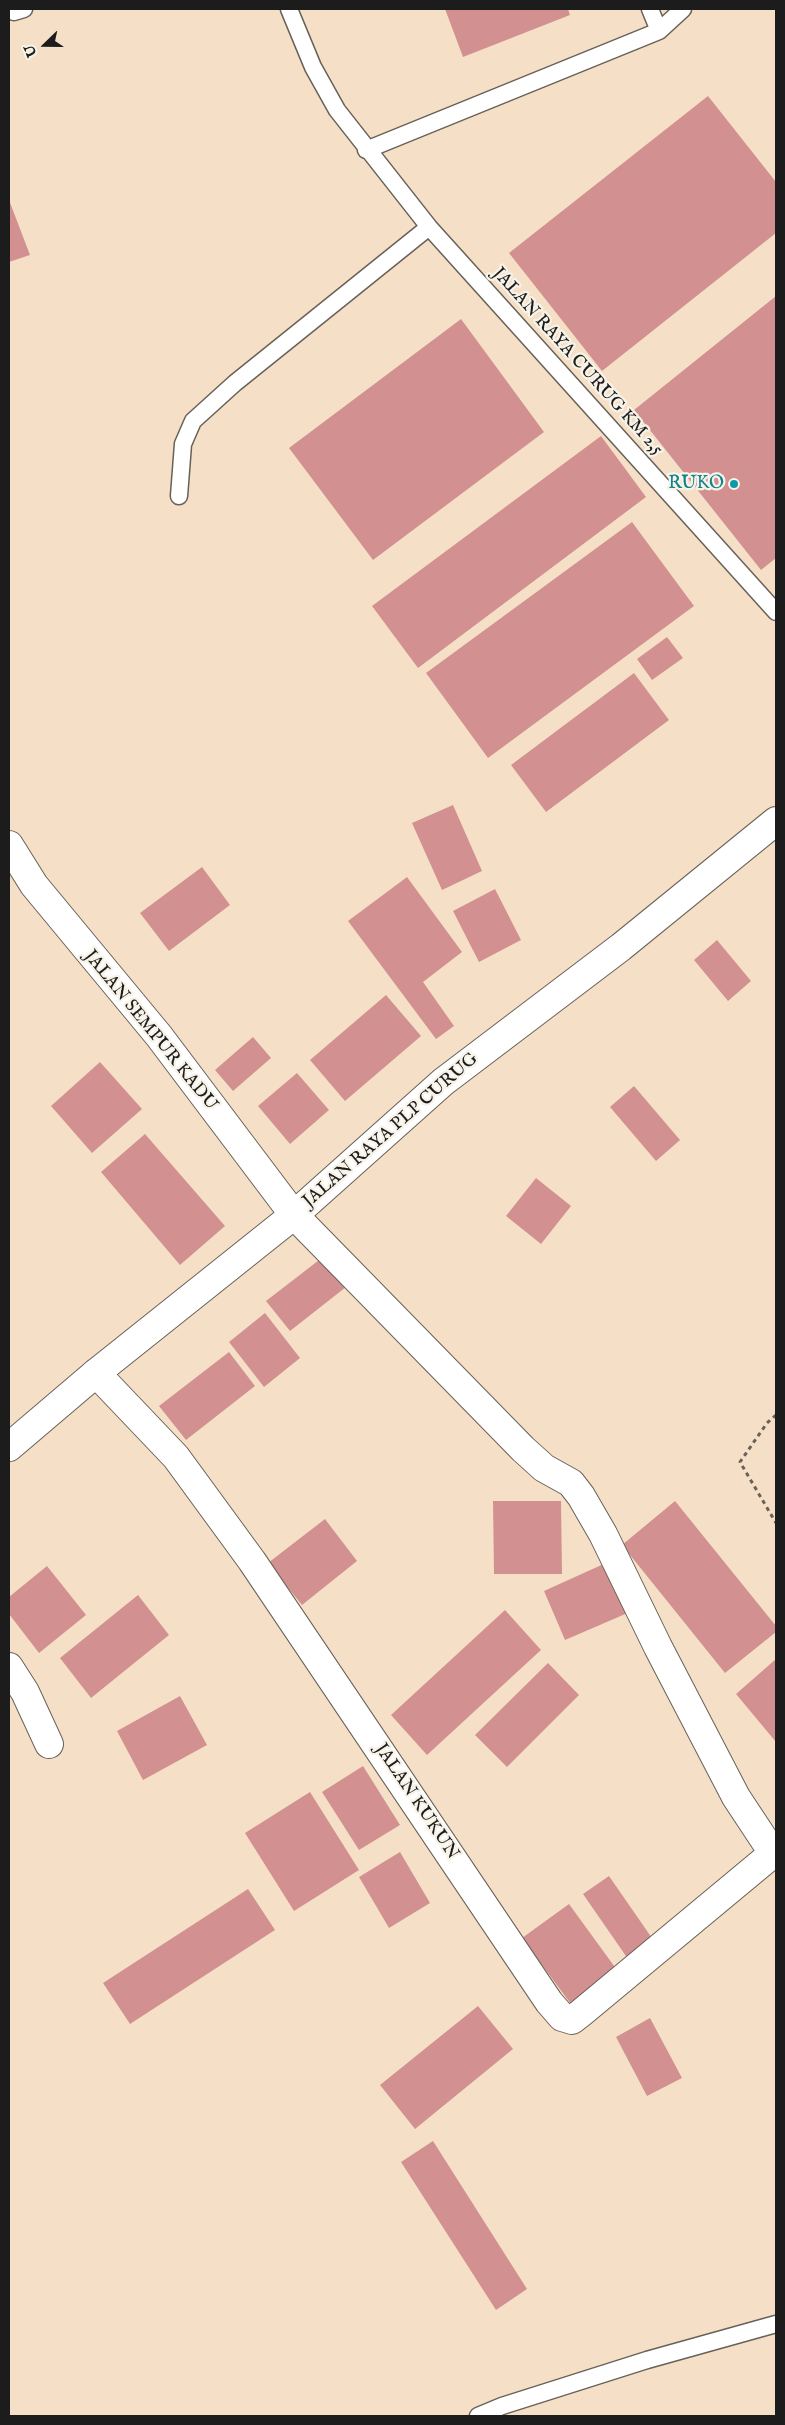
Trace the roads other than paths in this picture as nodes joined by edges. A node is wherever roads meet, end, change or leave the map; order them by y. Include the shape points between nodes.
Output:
1 (24, 9) edge
2 (289, 9) edge
3 (650, 9) edge
4 (682, 9) edge
5 (9, 10) edge
6 (659, 31) junction
7 (366, 150) junction
8 (429, 228) junction
9 (179, 496) dead end
10 (776, 612) edge
11 (776, 821) edge
12 (9, 845) edge
13 (294, 1215) junction
14 (96, 1373) junction
15 (9, 1447) edge
16 (9, 1667) edge
17 (49, 1744) dead end
18 (775, 1852) edge
19 (776, 2324) edge
20 (478, 2416) edge

1 - 5 lane
2 - 7 lane, JALAN RAYA CURUG KM 2,5 via 322,84
3 - 6 lane
4 - 6 lane
6 - 7 lane
7 - 8 lane, JALAN RAYA CURUG KM 2,5
8 - 9 lane via 235,383 193,422 183,444
8 - 10 lane, JALAN RAYA CURUG KM 2,5
11 - 13 street, JALAN RAYA PLP CURUG via 620,947 443,1082
12 - 13 street, JALAN SEMPUR KADU via 34,885 158,1036
13 - 14 street, JALAN RAYA PLP CURUG
13 - 18 street, JALAN SEMPUR KADU via 523,1449 544,1468 571,1483 603,1534 736,1798
14 - 15 street, JALAN RAYA PLP CURUG
14 - 18 street, JALAN KUKUN via 176,1457 252,1561 562,2017 572,2020
16 - 17 street via 25,1692
19 - 20 lane via 647,2360

